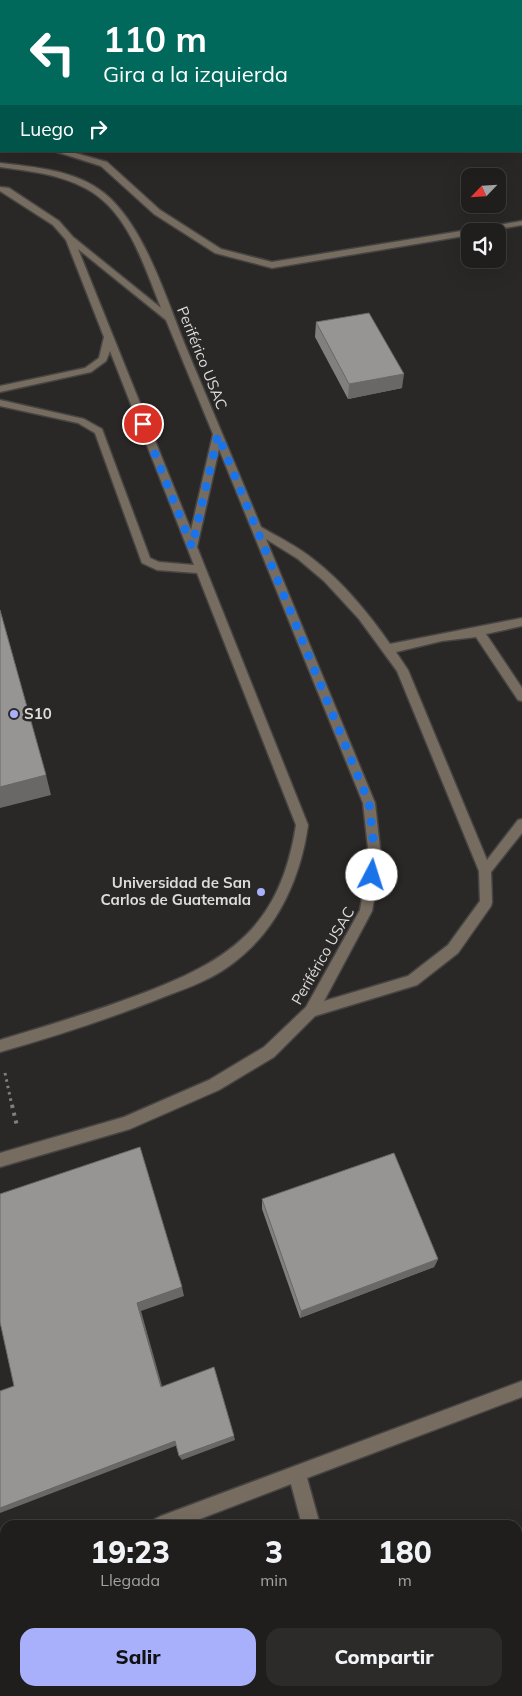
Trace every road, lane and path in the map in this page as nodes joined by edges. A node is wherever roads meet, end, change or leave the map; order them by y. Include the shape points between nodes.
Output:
1 (62, 152) edge
2 (0, 165) edge
3 (0, 189) edge
4 (522, 223) edge
5 (506, 226) edge
6 (461, 234) edge
7 (70, 239) junction
8 (170, 319) junction
9 (109, 336) junction
10 (0, 389) edge
11 (0, 403) edge
12 (218, 435) junction
13 (255, 528) junction
14 (192, 547) junction
15 (201, 569) junction
16 (522, 622) edge
17 (479, 632) junction
18 (388, 649) junction
19 (522, 697) edge
20 (522, 824) edge
21 (485, 871) junction
22 (311, 1011) junction
23 (0, 1046) edge
24 (4, 1071) dead end
25 (24, 1153) junction
26 (0, 1160) edge
27 (522, 1389) edge
28 (297, 1474) junction
29 (174, 1520) edge
30 (310, 1520) edge

1 - 6 street via 104,164 157,212 218,251 272,265
2 - 8 street, Periférico USAC via 51,173 84,185 110,202 141,248
3 - 7 street via 56,223
4 - 5 street
7 - 8 street
7 - 9 street
8 - 12 street, Periférico USAC
9 - 10 street via 103,359 88,370
9 - 14 street
11 - 15 street via 81,421 99,431 146,560 157,566
12 - 13 street, Periférico USAC
12 - 14 street
13 - 18 street via 315,566 360,613
13 - 22 street, Periférico USAC via 369,803 375,857 366,910
14 - 15 street
15 - 23 street via 302,825 298,852 285,888 256,933 233,956 191,980 140,1002
16 - 17 street
17 - 18 street
17 - 19 street
18 - 21 street via 402,670
20 - 21 street
21 - 22 street via 486,902 453,950 412,981
22 - 25 street, Periférico USAC via 269,1052 214,1085 125,1124
24 - 25 path
25 - 26 street, Periférico USAC
27 - 28 street
28 - 29 street
28 - 30 street

